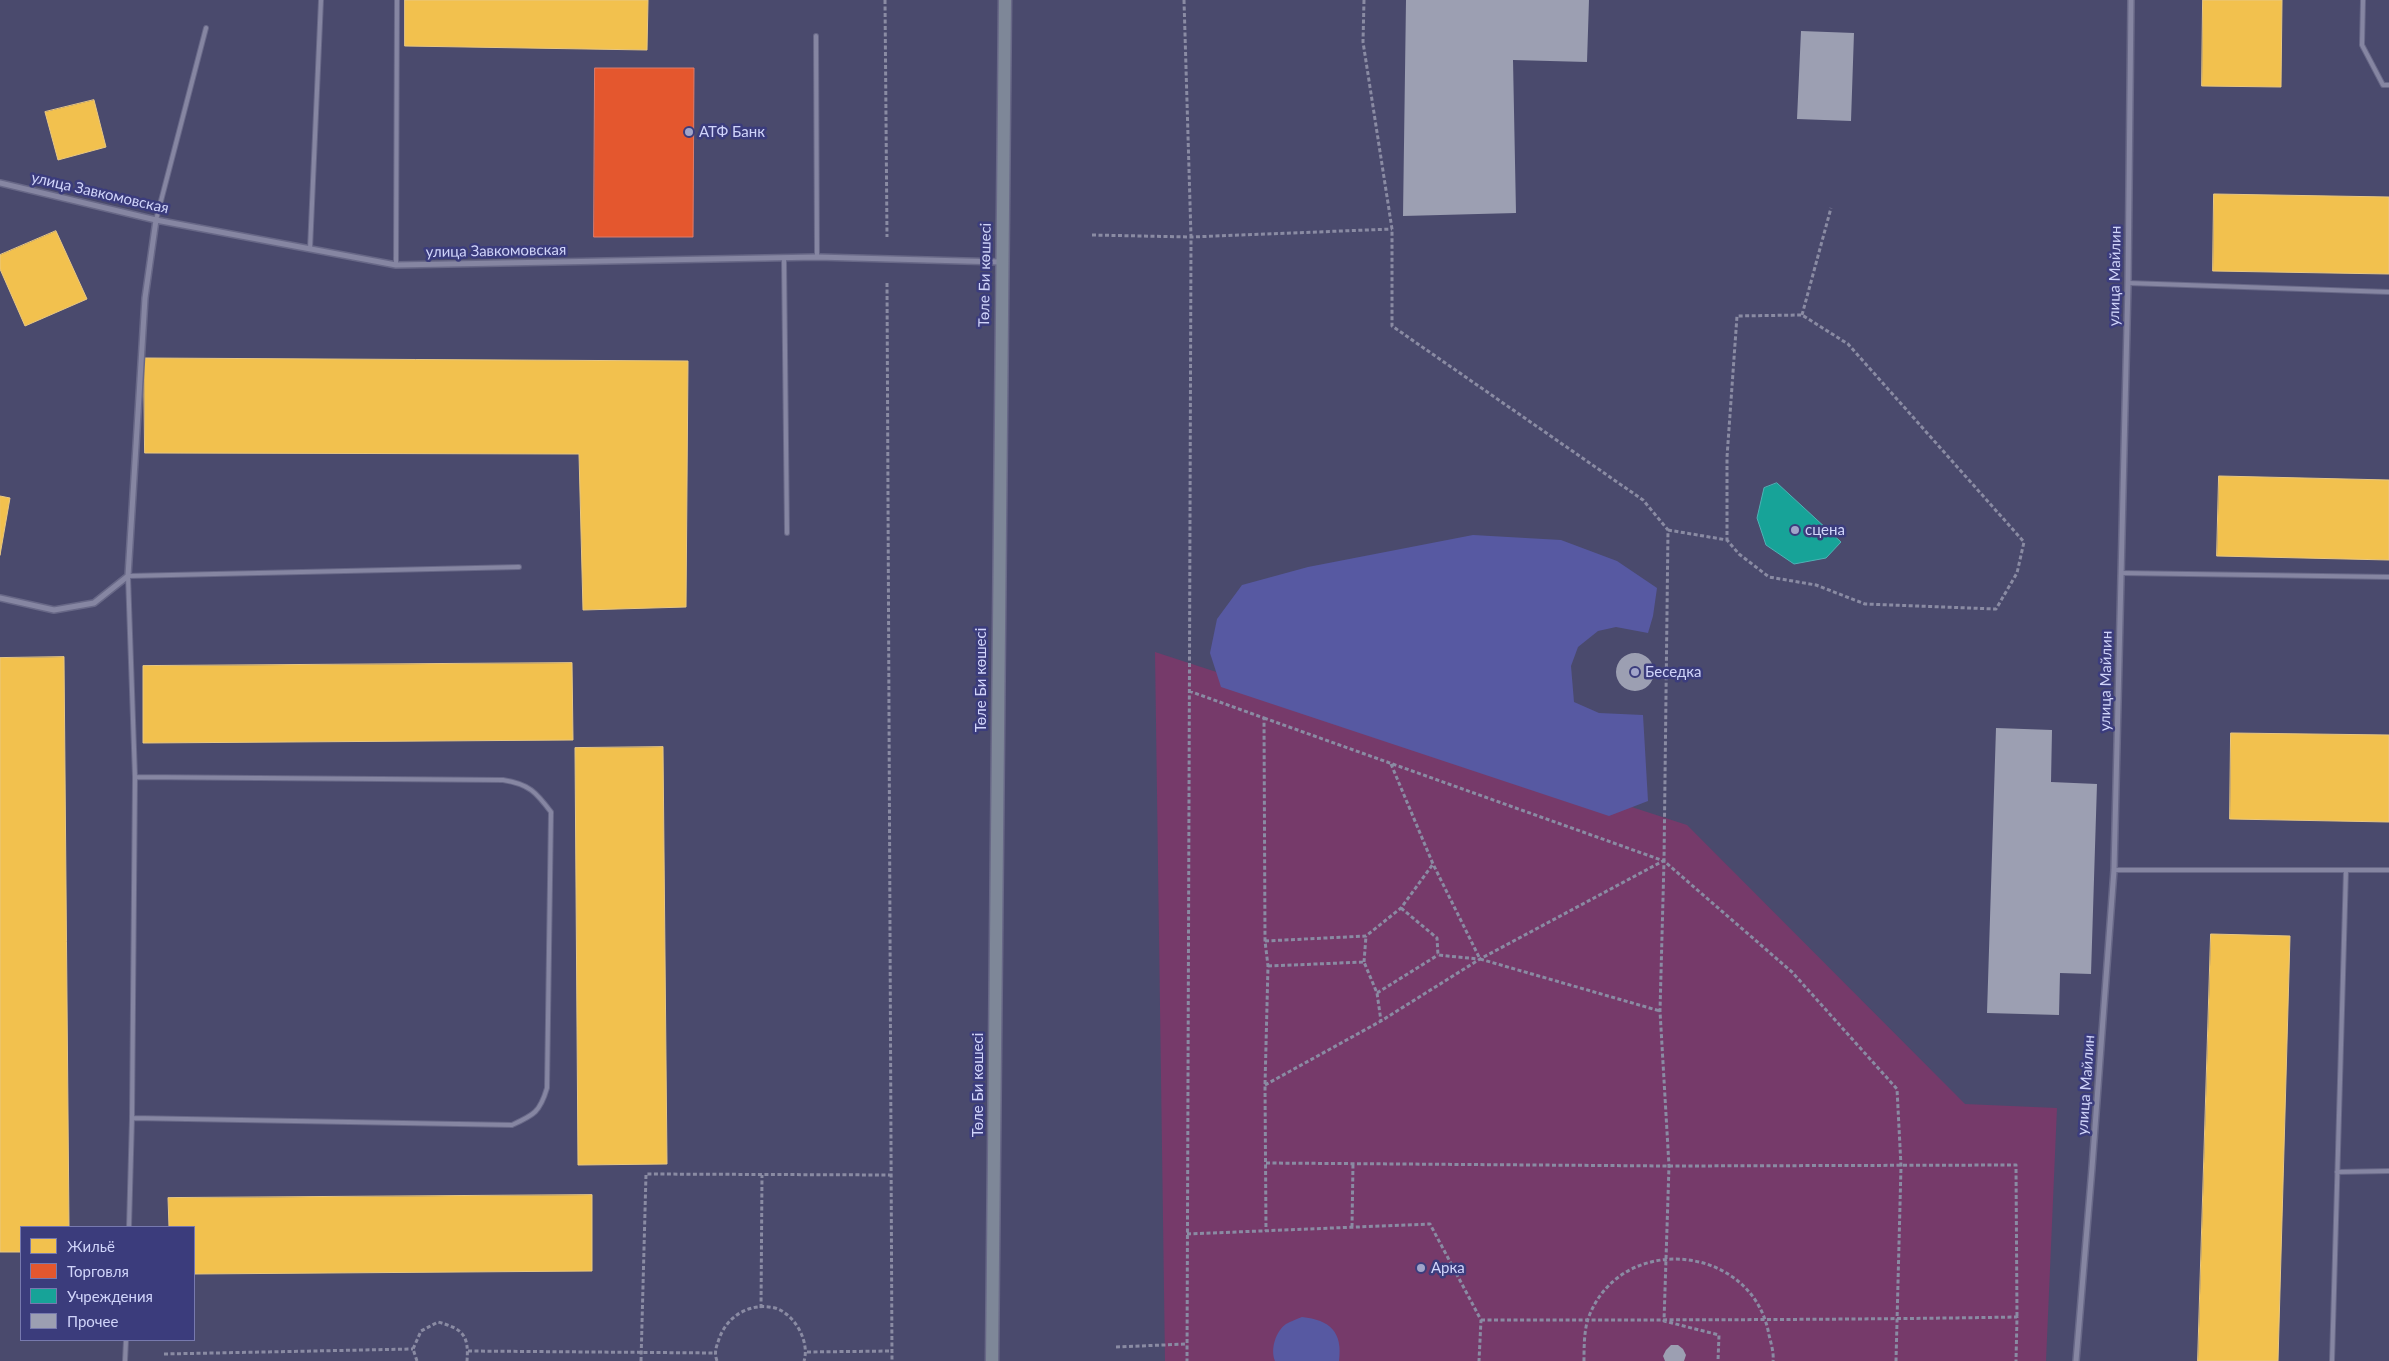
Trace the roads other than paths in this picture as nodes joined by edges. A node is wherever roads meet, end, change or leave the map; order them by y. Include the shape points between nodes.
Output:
1 (320, 0) edge
2 (397, 0) edge
3 (1005, 0) edge
4 (2131, 0) edge
5 (2362, 0) edge
6 (206, 28) dead end
7 (816, 36) dead end
8 (2389, 86) edge
9 (0, 183) edge
10 (156, 220) junction
11 (310, 249) junction
12 (817, 257) junction
13 (784, 259) junction
14 (1001, 262) junction
15 (396, 265) junction
16 (2128, 283) junction
17 (2389, 292) edge
18 (787, 533) dead end
19 (518, 567) dead end
20 (2121, 573) junction
21 (128, 576) junction
22 (2389, 577) edge
23 (0, 598) edge
24 (135, 777) junction
25 (2114, 870) junction
26 (2346, 870) junction
27 (2389, 870) edge
28 (132, 1118) junction
29 (2389, 1171) edge
30 (2337, 1172) junction
31 (129, 1226) edge
32 (126, 1341) edge
33 (125, 1361) edge
34 (992, 1361) edge
35 (2076, 1361) edge
36 (2332, 1361) edge

1 - 11 lane
2 - 15 lane
3 - 14 main road, Төле Би көшесі
4 - 16 street, улица Майлин
5 - 8 lane via 2362,45 2383,85
6 - 10 lane
7 - 12 lane
9 - 10 street, улица Завкомовская
10 - 11 street, улица Завкомовская
10 - 21 street via 145,298
11 - 15 street, улица Завкомовская
12 - 13 street, улица Завкомовская
12 - 14 street, улица Завкомовская
13 - 15 street, улица Завкомовская
13 - 18 lane
14 - 34 main road, Төле Би көшесі
16 - 17 lane
16 - 20 street, улица Майлин
19 - 21 lane
20 - 22 lane
20 - 25 street, улица Майлин
21 - 23 street via 94,603 54,610
21 - 24 lane
24 - 28 lane
24 - 28 lane via 504,780 521,783 538,794 551,812 546,1088 542,1106 532,1116 512,1124
25 - 26 lane
25 - 35 street, улица Майлин
26 - 27 lane
26 - 30 lane
28 - 31 lane
29 - 30 lane
30 - 36 lane
32 - 33 lane

